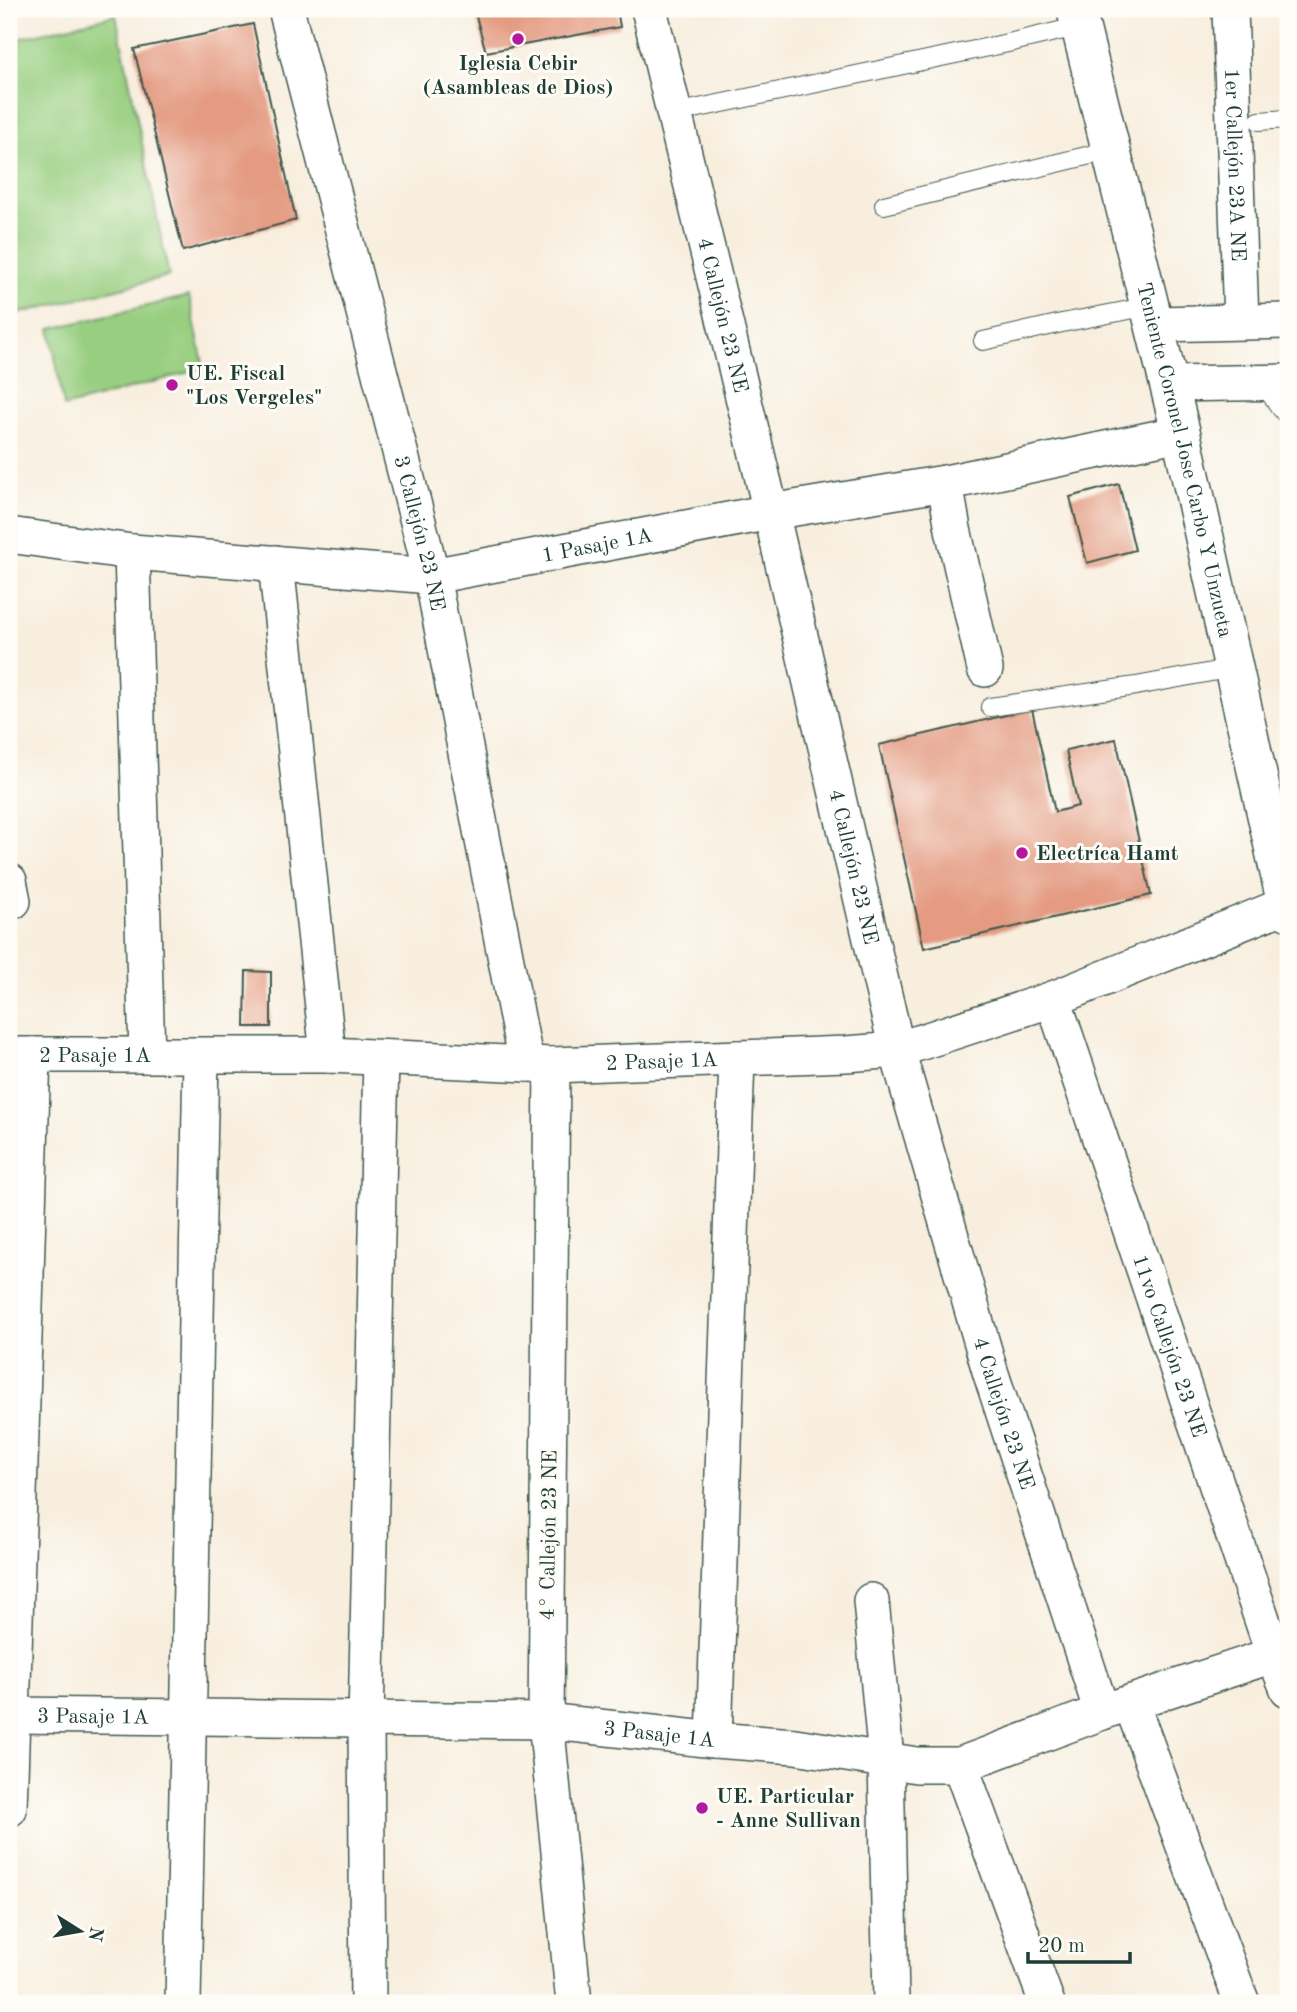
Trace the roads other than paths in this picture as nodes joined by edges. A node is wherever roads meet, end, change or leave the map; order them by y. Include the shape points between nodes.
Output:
1 (286, 9) edge
2 (649, 9) edge
3 (1230, 9) edge
4 (1078, 17) edge
5 (675, 113) junction
6 (1288, 119) edge
7 (1258, 121) dead end
8 (1111, 150) junction
9 (884, 205) dead end
10 (1152, 315) junction
11 (1241, 321) junction
12 (1288, 321) edge
13 (983, 341) dead end
14 (1275, 383) edge
15 (1169, 384) junction
16 (1288, 417) edge
17 (1181, 433) junction
18 (945, 483) junction
19 (771, 512) junction
20 (9, 535) edge
21 (132, 552) junction
22 (276, 563) junction
23 (432, 576) junction
24 (1233, 668) junction
25 (985, 669) dead end
26 (990, 707) dead end
27 (1287, 906) edge
28 (1053, 999) junction
29 (897, 1050) junction
30 (21, 1055) edge
31 (147, 1055) junction
32 (328, 1055) junction
33 (201, 1056) junction
34 (381, 1058) junction
35 (737, 1058) junction
36 (539, 1064) junction
37 (870, 1601) dead end
38 (1281, 1652) edge
39 (1288, 1689) edge
40 (1117, 1708) junction
41 (10, 1715) edge
42 (187, 1716) junction
43 (366, 1721) junction
44 (546, 1721) junction
45 (713, 1740) junction
46 (886, 1759) junction
47 (960, 1765) junction
48 (9, 1809) edge
49 (183, 2003) edge
50 (368, 2003) edge
51 (574, 2003) edge
52 (891, 2003) edge
53 (1047, 2003) edge
54 (1242, 2003) edge

1 - 23 street, 3 Callejón 23 NE
2 - 5 street, 4 Callejón 23 NE
3 - 11 street, 1er Callejón 23A NE
4 - 5 lane via 1008,43
4 - 8 street, Teniente Coronel Jose Carbo Y Unzueta
5 - 19 street, 4 Callejón 23 NE
6 - 7 lane
8 - 9 lane
8 - 10 street, Teniente Coronel Jose Carbo Y Unzueta
10 - 11 street
10 - 13 lane via 1062,323
10 - 15 street, Teniente Coronel Jose Carbo Y Unzueta
11 - 12 street
14 - 15 street
14 - 16 lane
15 - 17 street, Teniente Coronel Jose Carbo Y Unzueta
17 - 18 street, 1 Pasaje 1A
17 - 24 street, Teniente Coronel Jose Carbo Y Unzueta
18 - 19 street, 1 Pasaje 1A
18 - 25 street
19 - 23 street, 1 Pasaje 1A
19 - 29 street, 4 Callejón 23 NE
20 - 21 street, 1 Pasaje 1A
21 - 22 street, 1 Pasaje 1A
21 - 31 street
22 - 23 street, 1 Pasaje 1A
22 - 32 street
23 - 36 street, 3 Callejón 23 NE
24 - 26 lane
24 - 27 street, Teniente Coronel Jose Carbo Y Unzueta
27 - 28 street, 2 Pasaje 1A
28 - 29 street, 2 Pasaje 1A
28 - 38 street, 11vo Callejón 23 NE
29 - 35 street, 2 Pasaje 1A
29 - 40 street, 4 Callejón 23 NE via 990,1371
30 - 31 street, 2 Pasaje 1A
30 - 41 street
31 - 33 street, 2 Pasaje 1A
32 - 33 street, 2 Pasaje 1A
32 - 34 street, 2 Pasaje 1A
33 - 42 street
34 - 36 street, 2 Pasaje 1A
34 - 43 street
35 - 36 street, 2 Pasaje 1A
35 - 45 street
36 - 44 street, 4° Callejón 23 NE
37 - 46 street
38 - 39 street, 11vo Callejón 23 NE
38 - 40 street, 3 Pasaje 1A
40 - 47 street, 3 Pasaje 1A
40 - 54 street, 4 Callejón 23 NE
41 - 42 street, 3 Pasaje 1A
41 - 48 street
42 - 43 street, 3 Pasaje 1A
42 - 49 street
43 - 44 street, 3 Pasaje 1A
43 - 50 street
44 - 45 street, 3 Pasaje 1A
44 - 51 street, 4° Callejón 23 NE
45 - 46 street, 3 Pasaje 1A
46 - 47 street, 3 Pasaje 1A
46 - 52 street
47 - 53 street

